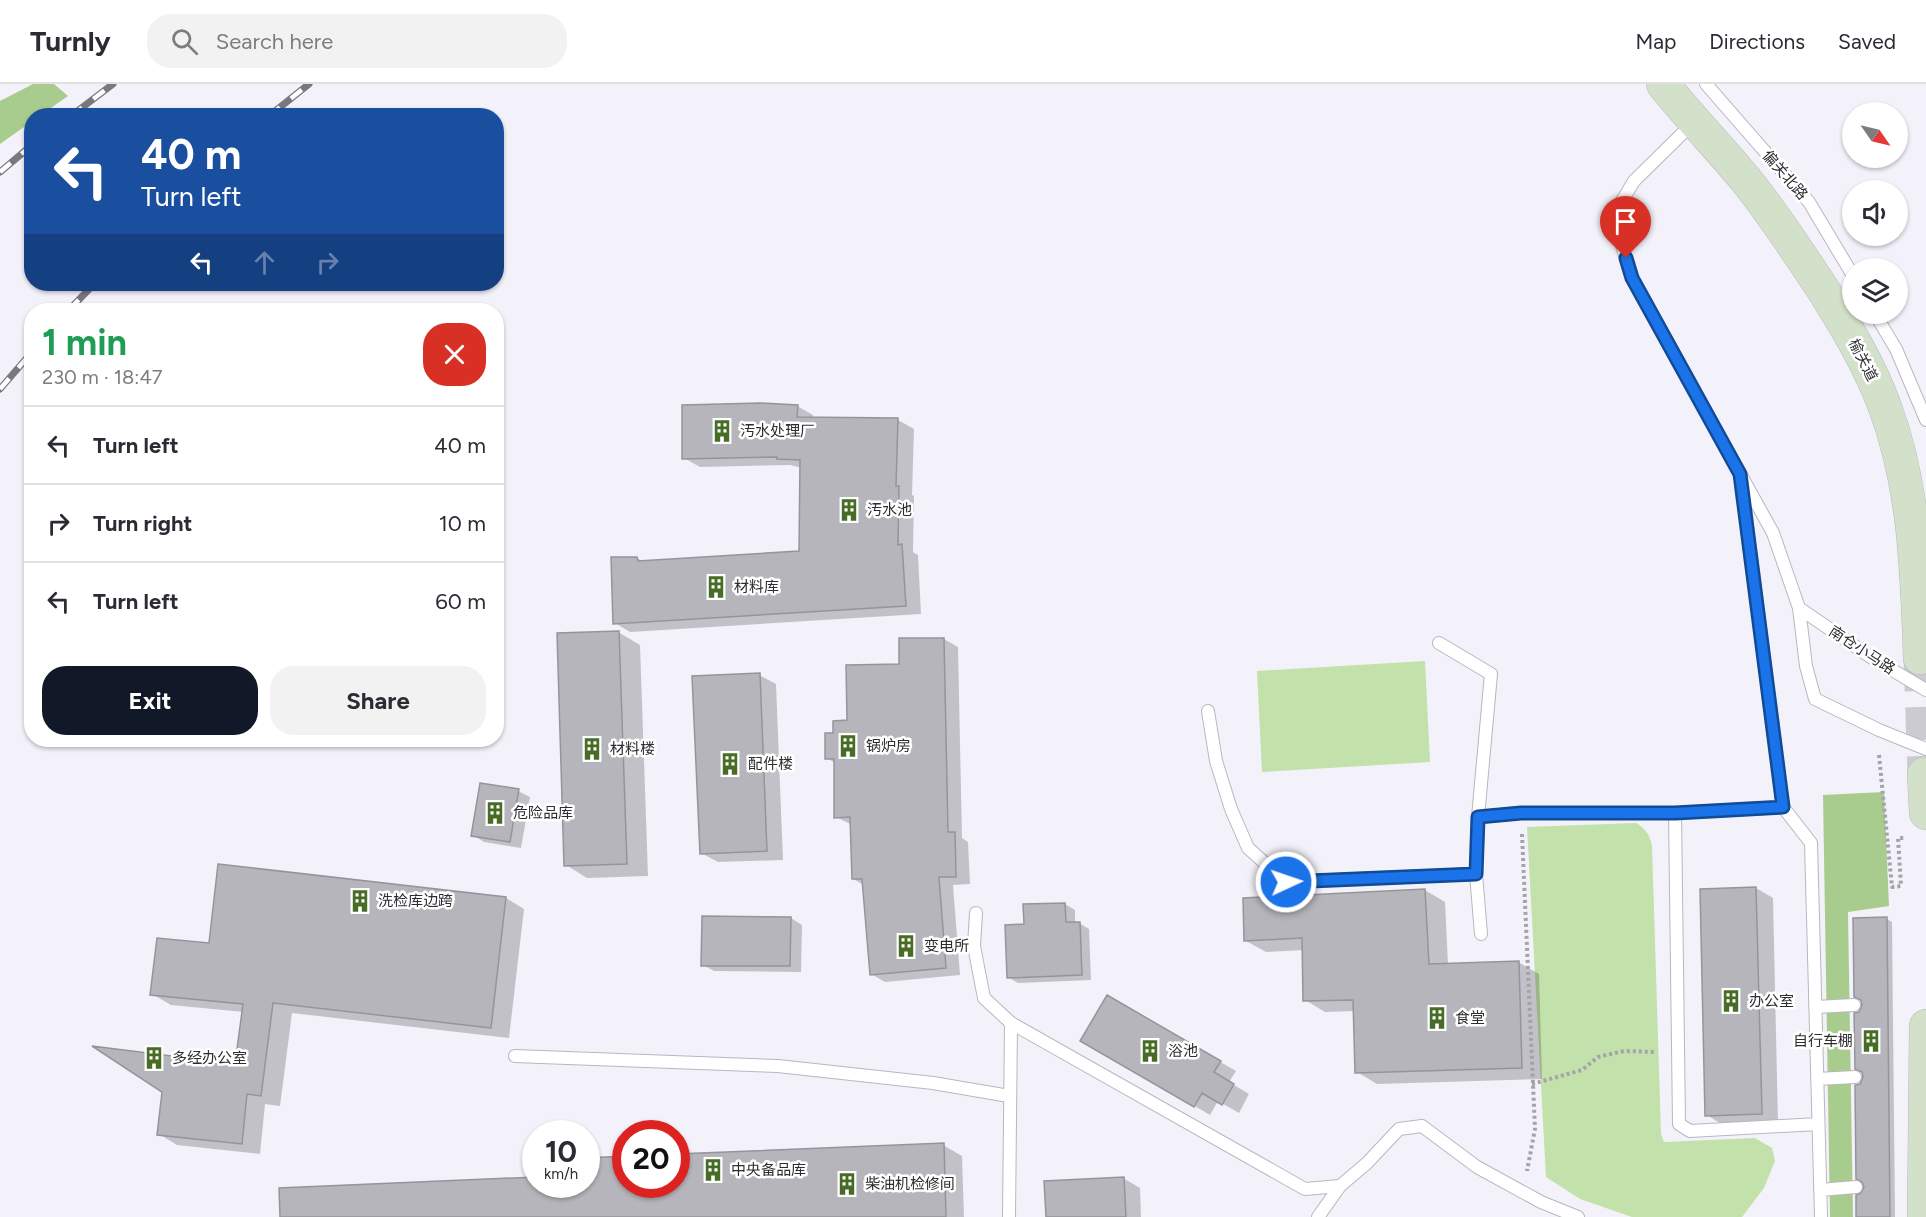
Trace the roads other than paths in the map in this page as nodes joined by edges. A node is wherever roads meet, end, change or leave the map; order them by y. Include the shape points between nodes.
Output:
1 (1663, 84) edge
2 (1686, 84) edge
3 (1706, 84) edge
4 (1695, 121) junction
5 (1842, 258) edge
6 (1842, 290) edge
7 (1862, 324) edge
8 (1881, 324) edge
9 (1926, 420) edge
10 (1740, 474) junction
11 (1926, 505) edge
12 (1799, 608) junction
13 (1439, 643) dead end
14 (1920, 658) tunnel mouth
15 (1926, 690) edge
16 (1208, 711) dead end
17 (1925, 761) edge
18 (1783, 807) junction
19 (1675, 813) junction
20 (1926, 813) edge
21 (1478, 817) junction
22 (1476, 874) junction
23 (976, 913) dead end
24 (1481, 934) dead end
25 (1854, 1005) dead end
26 (1815, 1007) junction
27 (1011, 1023) junction
28 (1926, 1026) edge
29 (514, 1056) dead end
30 (1855, 1077) dead end
31 (1817, 1079) junction
32 (1009, 1096) junction
33 (1818, 1124) junction
34 (1340, 1186) junction
35 (1856, 1187) dead end
36 (1820, 1190) junction
37 (1009, 1217) edge
38 (1318, 1217) edge
39 (1578, 1217) edge
40 (1821, 1217) edge
41 (1924, 1217) edge

1 - 4 main road, 榆关道
2 - 6 main road via 1777,191
3 - 5 lane, 偏关北路 via 1809,202
4 - 10 lane via 1634,181 1613,216 1632,278
4 - 14 main road, 榆关道 via 1764,204 1808,266 1854,342 1885,407 1912,519
7 - 11 main road, 榆关道 via 1901,400
8 - 9 lane
10 - 12 lane via 1773,533
10 - 18 lane
12 - 15 lane, 南仓小马路
12 - 17 lane via 1806,666 1815,699 1879,730
13 - 21 lane via 1491,674
16 - 22 lane via 1216,761 1248,848 1286,882
17 - 20 main road
18 - 19 lane
18 - 26 lane via 1810,843
19 - 21 lane via 1521,813
19 - 33 lane via 1679,1124 1690,1131
21 - 22 lane
22 - 24 lane
23 - 27 lane via 974,946 984,998
25 - 26 lane
26 - 31 lane
27 - 32 lane
27 - 34 lane via 1305,1189
28 - 41 main road
29 - 32 lane via 778,1066 933,1083
30 - 31 lane
31 - 33 lane
32 - 37 lane
33 - 36 lane
34 - 38 lane
34 - 39 lane via 1399,1129 1422,1126 1477,1167 1540,1202
35 - 36 lane
36 - 40 lane

